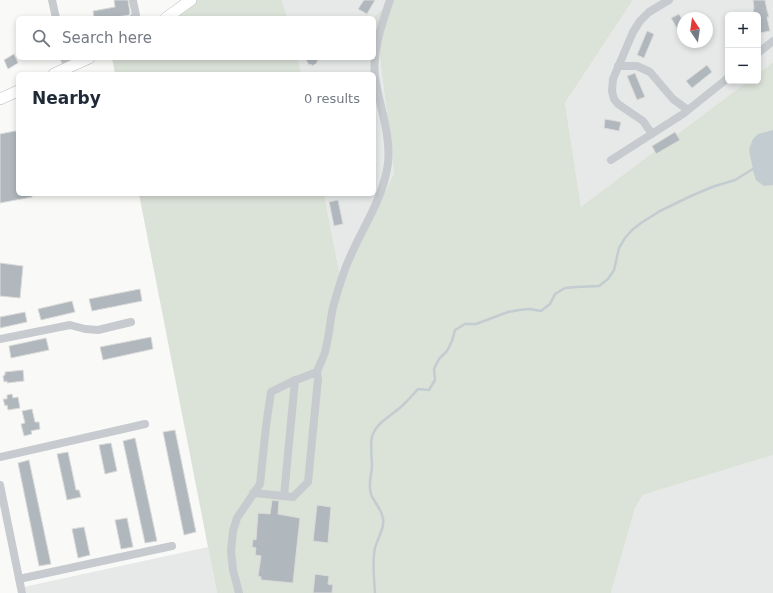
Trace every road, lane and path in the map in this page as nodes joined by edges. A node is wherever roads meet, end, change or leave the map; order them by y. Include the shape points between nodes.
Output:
1 (52, 0) edge
2 (191, 0) edge
3 (390, 0) edge
4 (669, 0) edge
5 (133, 1) dead end
6 (56, 16) edge
7 (134, 16) edge
8 (169, 16) edge
9 (773, 41) edge
10 (376, 51) edge
11 (761, 51) edge
12 (80, 60) edge
13 (374, 60) edge
14 (66, 63) edge
15 (618, 66) junction
16 (56, 72) edge
17 (375, 72) edge
18 (725, 80) edge
19 (376, 81) edge
20 (16, 91) edge
21 (0, 99) edge
22 (688, 110) junction
23 (652, 134) junction
24 (611, 160) dead end
25 (131, 322) dead end
26 (0, 339) edge
27 (317, 372) junction
28 (296, 380) junction
29 (145, 424) dead end
30 (0, 457) edge
31 (0, 485) edge
32 (253, 493) junction
33 (284, 496) junction
34 (4, 523) edge
35 (172, 546) dead end
36 (19, 579) junction
37 (22, 593) edge
38 (239, 593) edge

1 - 6 street
2 - 8 main road
3 - 10 street via 380,27
4 - 15 street via 640,21
5 - 7 street
9 - 11 street
12 - 14 main road
13 - 17 street
14 - 16 main road
15 - 22 street via 637,66 650,72 673,99
15 - 23 street via 613,79 614,98 618,104 643,121
18 - 22 street
19 - 27 street via 388,142 384,182 343,274 324,355
20 - 21 main road
22 - 23 street
23 - 24 street
25 - 26 street via 98,330 70,325
27 - 28 street
27 - 33 street via 308,482 293,497
28 - 32 street via 271,392 260,484
28 - 33 street
29 - 30 street
31 - 34 street
32 - 33 street
32 - 38 street via 237,518 233,531 231,550
34 - 36 street
35 - 36 street
36 - 37 street

